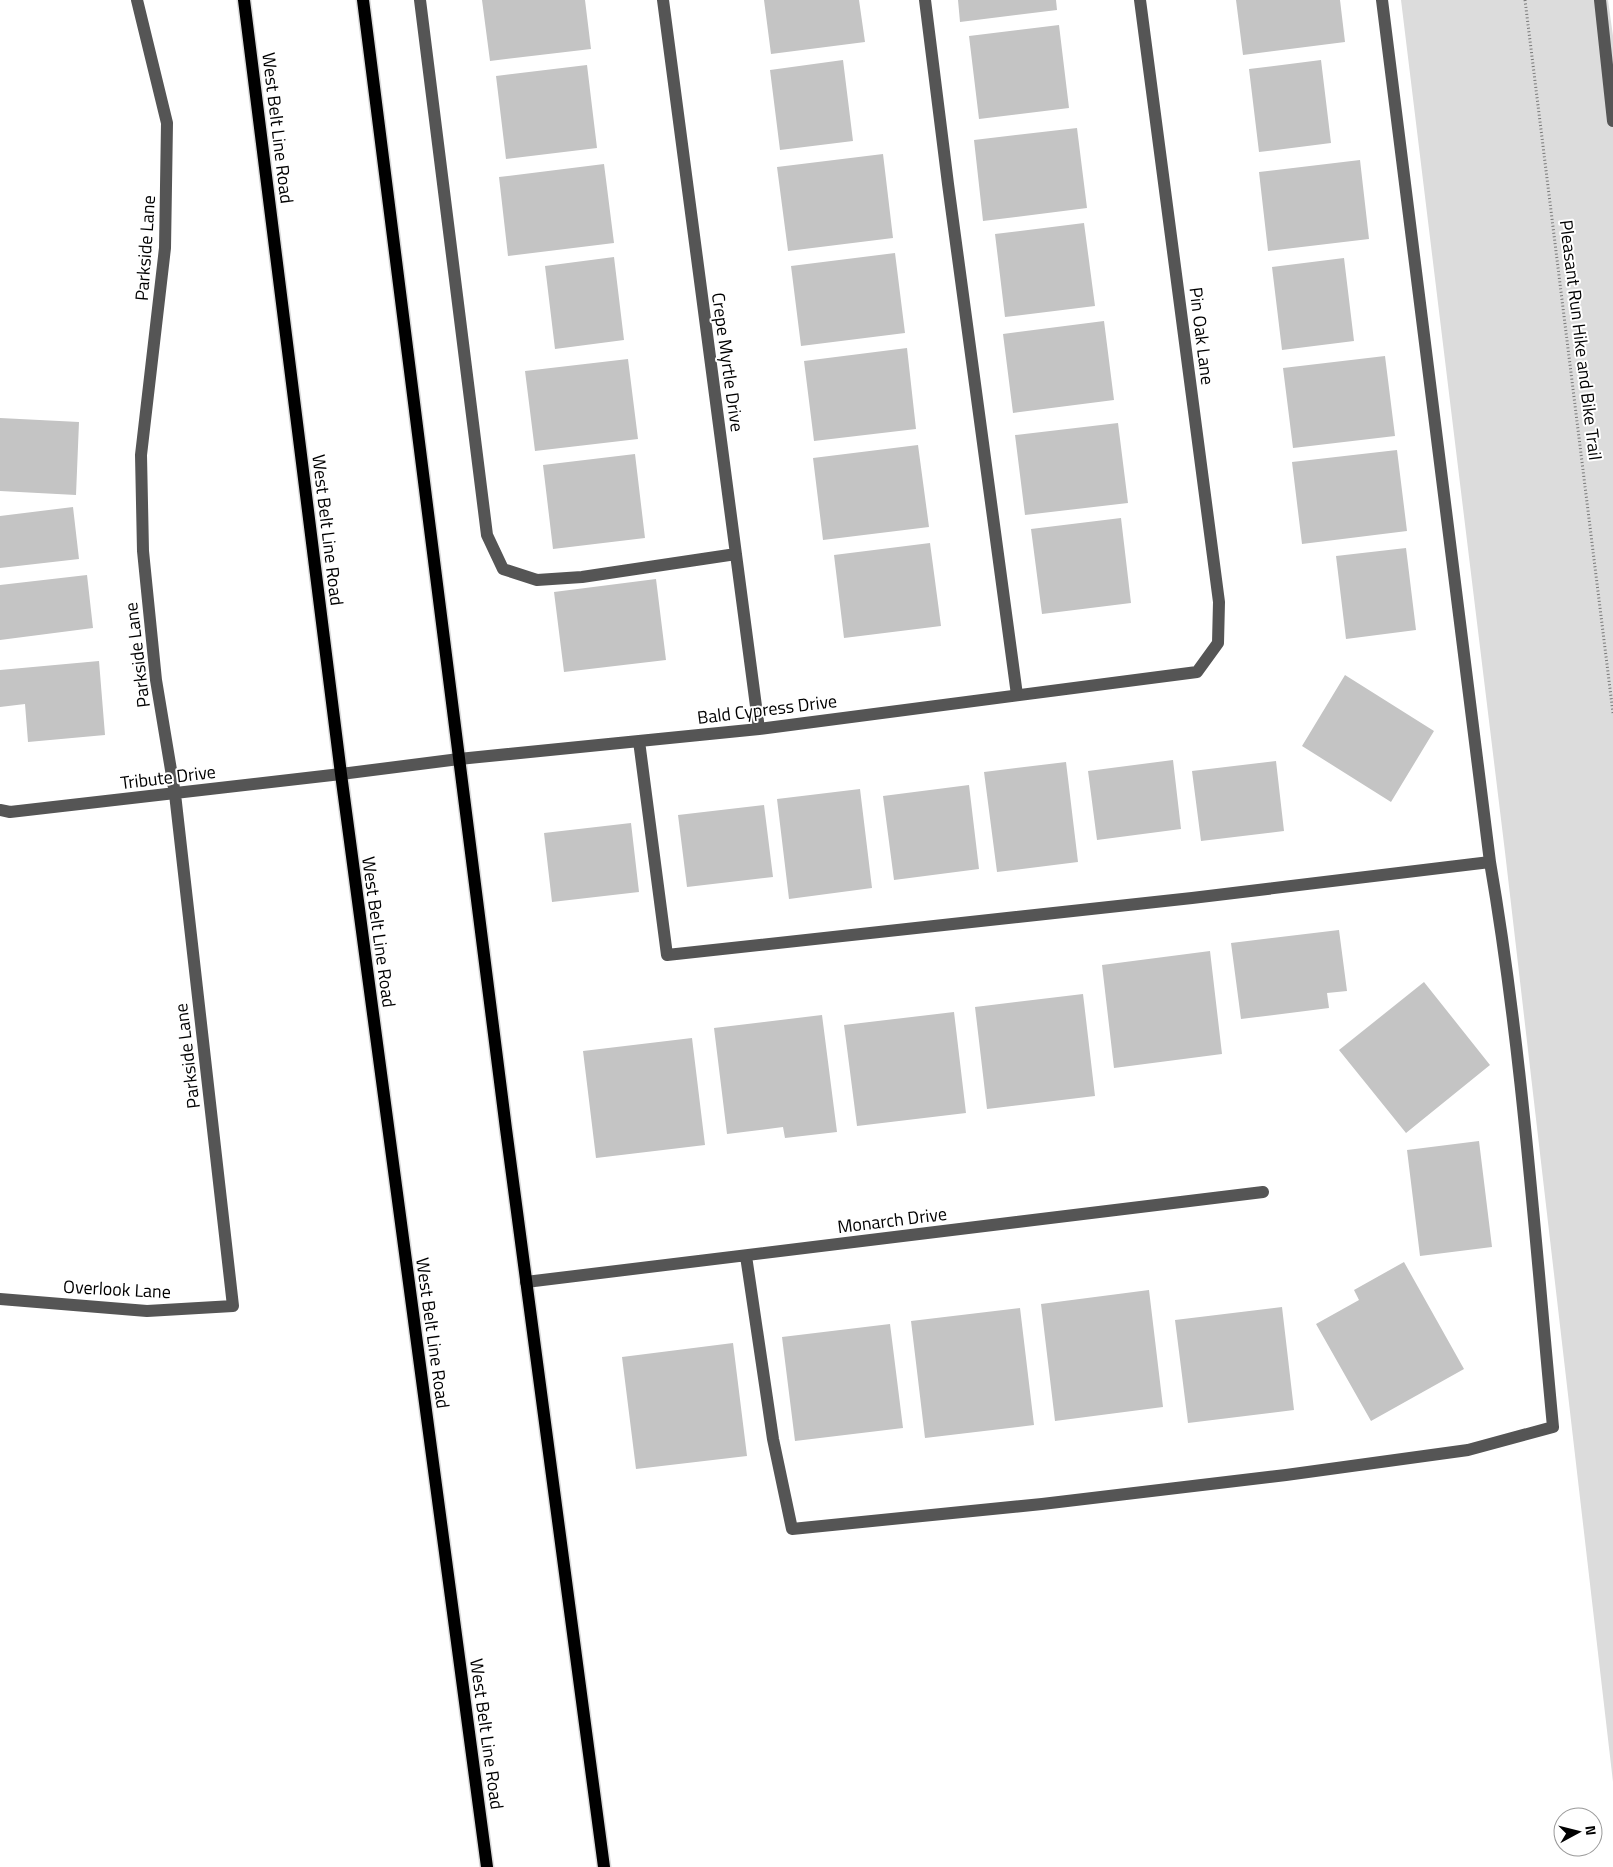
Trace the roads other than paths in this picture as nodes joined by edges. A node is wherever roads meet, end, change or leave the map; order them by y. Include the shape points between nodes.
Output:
1 (137, 0) edge
2 (244, 0) edge
3 (362, 0) edge
4 (420, 0) edge
5 (663, 0) edge
6 (926, 0) edge
7 (1140, 0) edge
8 (1382, 0) edge
9 (1600, 0) edge
10 (1613, 121) edge
11 (736, 554) junction
12 (1197, 672) joint
13 (1016, 696) junction
14 (760, 729) junction
15 (640, 741) junction
16 (458, 759) junction
17 (341, 774) junction
18 (175, 794) junction
19 (0, 810) edge
20 (1490, 862) junction
21 (1262, 1192) dead end
22 (746, 1256) junction
23 (526, 1282) junction
24 (0, 1299) edge
25 (233, 1306) joint
26 (487, 1867) edge
27 (604, 1867) edge

1 - 18 street, Parkside Lane via 167,123 166,248 141,455 143,551 156,680
2 - 17 main road, West Belt Line Road
3 - 16 main road
4 - 11 street via 487,535 503,569 537,580 582,577
5 - 11 street, Crepe Myrtle Drive
6 - 13 street
7 - 12 street, Pin Oak Lane via 1219,602 1218,643
8 - 20 street
9 - 10 street
11 - 14 street, Crepe Myrtle Drive
12 - 13 street, Bald Cypress Drive
13 - 14 street, Bald Cypress Drive
14 - 15 street, Bald Cypress Drive
15 - 16 street, Bald Cypress Drive
15 - 20 street via 667,955
16 - 17 street, Bald Cypress Drive
16 - 23 main road
17 - 18 street, Tribute Drive
17 - 26 main road, West Belt Line Road
18 - 19 street, Tribute Drive via 10,812
18 - 25 street, Parkside Lane
20 - 22 street via 1503,938 1521,1093 1553,1427 1468,1450 1286,1475 792,1529 773,1439
21 - 22 street, Monarch Drive
22 - 23 street, Monarch Drive
23 - 27 main road
24 - 25 street, Overlook Lane via 147,1311

